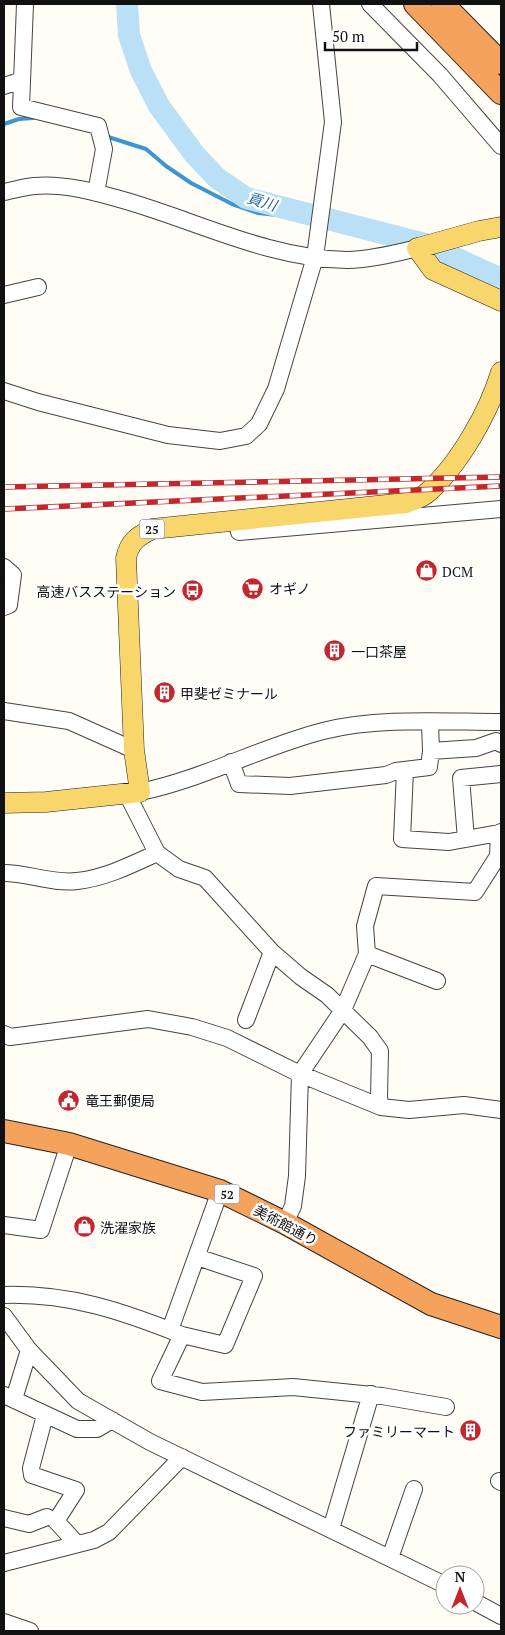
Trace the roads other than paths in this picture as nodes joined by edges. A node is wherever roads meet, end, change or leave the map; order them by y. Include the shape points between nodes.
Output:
1 (25, 4) edge
2 (321, 4) edge
3 (370, 4) edge
4 (415, 4) edge
5 (442, 4) edge
6 (501, 63) edge
7 (22, 80) junction
8 (4, 86) edge
9 (501, 94) edge
10 (501, 146) edge
11 (4, 192) edge
12 (96, 193) junction
13 (501, 227) edge
14 (418, 248) junction
15 (315, 257) junction
16 (38, 287) dead end
17 (4, 294) edge
18 (501, 301) edge
19 (501, 372) edge
20 (4, 390) edge
21 (501, 509) edge
22 (238, 520) junction
23 (4, 567) edge
24 (4, 607) edge
25 (4, 710) edge
26 (501, 722) edge
27 (430, 723) junction
28 (501, 744) edge
29 (134, 750) junction
30 (431, 751) junction
31 (231, 762) junction
32 (404, 770) junction
33 (501, 774) edge
34 (133, 793) junction
35 (4, 803) edge
36 (500, 833) edge
37 (466, 839) junction
38 (156, 853) junction
39 (4, 874) edge
40 (272, 952) junction
41 (367, 954) junction
42 (437, 981) dead end
43 (343, 1010) junction
44 (246, 1020) dead end
45 (4, 1034) edge
46 (300, 1074) junction
47 (381, 1107) junction
48 (501, 1110) edge
49 (4, 1131) edge
50 (69, 1144) junction
51 (220, 1191) junction
52 (285, 1223) junction
53 (4, 1225) edge
54 (197, 1256) junction
55 (4, 1295) edge
56 (4, 1316) edge
57 (501, 1327) edge
58 (176, 1332) junction
59 (29, 1350) junction
60 (371, 1394) junction
61 (9, 1397) edge
62 (446, 1406) dead end
63 (45, 1415) junction
64 (112, 1420) junction
65 (182, 1457) junction
66 (414, 1489) dead end
67 (47, 1516) dead end
68 (4, 1518) edge
69 (331, 1529) junction
70 (77, 1544) junction
71 (390, 1558) junction
72 (4, 1562) edge
73 (435, 1581) edge
74 (485, 1607) edge
75 (501, 1616) edge
76 (4, 1622) edge
77 (30, 1631) edge

1 - 7 street
2 - 15 street via 333,122
3 - 10 street via 440,75
4 - 9 highway
5 - 6 highway
7 - 8 street
7 - 12 street via 21,107 98,126 104,148
11 - 12 street via 34,186 66,187
12 - 15 street via 252,243
13 - 14 main road
14 - 15 street via 349,260
14 - 18 main road via 433,270
15 - 20 street via 276,389 259,424 246,436 220,440 168,436
16 - 17 street
19 - 22 main road, 25 via 495,392 472,434 455,461 426,495 406,503
21 - 22 street via 240,532
22 - 29 main road, 25 via 152,529 129,545 126,558
23 - 24 street via 14,575 9,606
25 - 29 street via 69,721
26 - 27 street
27 - 30 street
27 - 31 street via 372,724 325,731
28 - 30 street via 496,741 476,748
29 - 34 main road, 25
30 - 32 street via 429,767
31 - 32 street via 239,784 290,786
31 - 34 street via 200,776
32 - 37 street via 402,839 449,842
33 - 37 street via 461,778
34 - 35 main road
34 - 38 street
36 - 37 street
36 - 41 street via 498,856 475,892 376,886 364,926
38 - 39 street via 119,871 77,881
38 - 40 street via 179,869 205,878
40 - 43 street
40 - 44 street
41 - 42 street
41 - 43 street
43 - 46 street
43 - 47 street via 380,1051
45 - 46 street via 10,1036 148,1018 227,1038
46 - 47 street
46 - 52 street via 297,1176 293,1206
47 - 48 street via 409,1110 464,1105
49 - 50 highway, 美術館通り / 52
50 - 51 highway, 美術館通り / 52
50 - 53 street via 41,1230
51 - 52 highway, 美術館通り / 52
51 - 54 street
52 - 57 highway, 美術館通り / 52 via 431,1304
54 - 58 street
54 - 58 street via 254,1276 225,1346
55 - 58 street via 86,1301
56 - 59 street
58 - 60 street via 160,1381 202,1392 293,1387
59 - 61 street
59 - 64 street via 78,1401
60 - 62 street
60 - 69 street
61 - 63 street
63 - 64 street via 77,1429 97,1429
63 - 70 street via 32,1475 76,1490 56,1521
64 - 65 street
65 - 69 street
65 - 70 street via 109,1532
66 - 71 street
67 - 68 street via 29,1524
69 - 71 street
70 - 72 street
71 - 73 street
74 - 75 street
76 - 77 street

